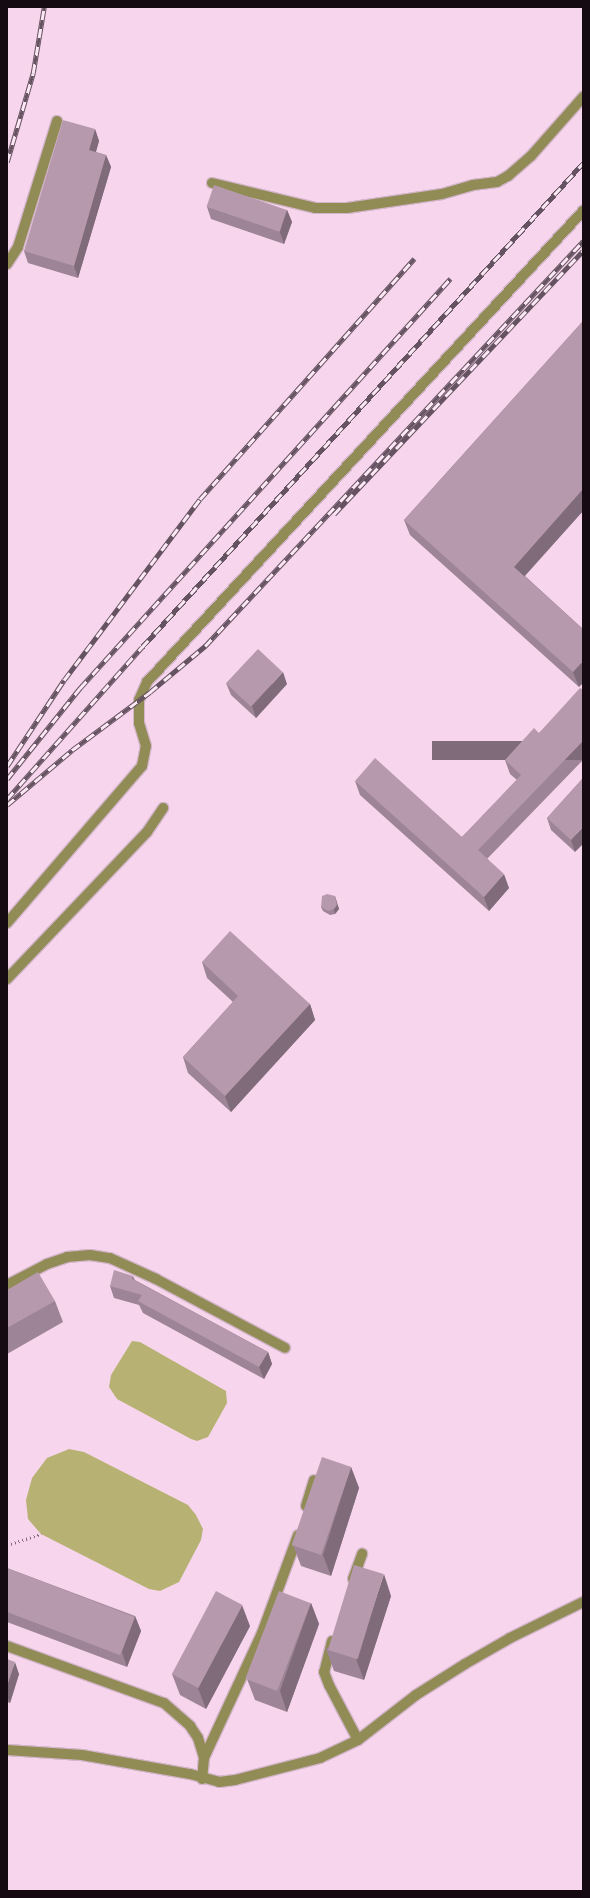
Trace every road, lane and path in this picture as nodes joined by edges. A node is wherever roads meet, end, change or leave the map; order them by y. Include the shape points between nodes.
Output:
1 (583, 97) edge
2 (57, 121) dead end
3 (212, 183) dead end
4 (583, 211) edge
5 (7, 264) edge
6 (163, 808) dead end
7 (7, 923) edge
8 (7, 979) edge
9 (7, 1285) edge
10 (285, 1348) dead end
11 (314, 1480) edge
12 (41, 1534) dead end
13 (7, 1545) edge
14 (362, 1554) dead end
15 (350, 1589) edge
16 (583, 1602) edge
17 (335, 1632) edge
18 (7, 1646) edge
19 (358, 1740) junction
20 (7, 1750) edge
21 (204, 1758) junction
22 (202, 1779) junction

1 - 3 lane via 531,156 497,182 473,185 442,194 347,208 315,208
2 - 5 lane via 18,247
4 - 7 lane via 147,682 139,700 139,723 146,746 142,766
6 - 8 lane via 147,832
9 - 10 lane via 47,1264 67,1257 90,1255 110,1258 156,1279
11 - 21 lane via 290,1561 262,1633
12 - 13 path
14 - 15 lane
16 - 19 lane via 510,1638 465,1664 416,1695
17 - 19 lane via 324,1672
18 - 21 lane via 164,1703 190,1726 198,1738
19 - 22 lane via 320,1758 235,1780 219,1782
20 - 22 lane via 82,1755 190,1774
21 - 22 lane

